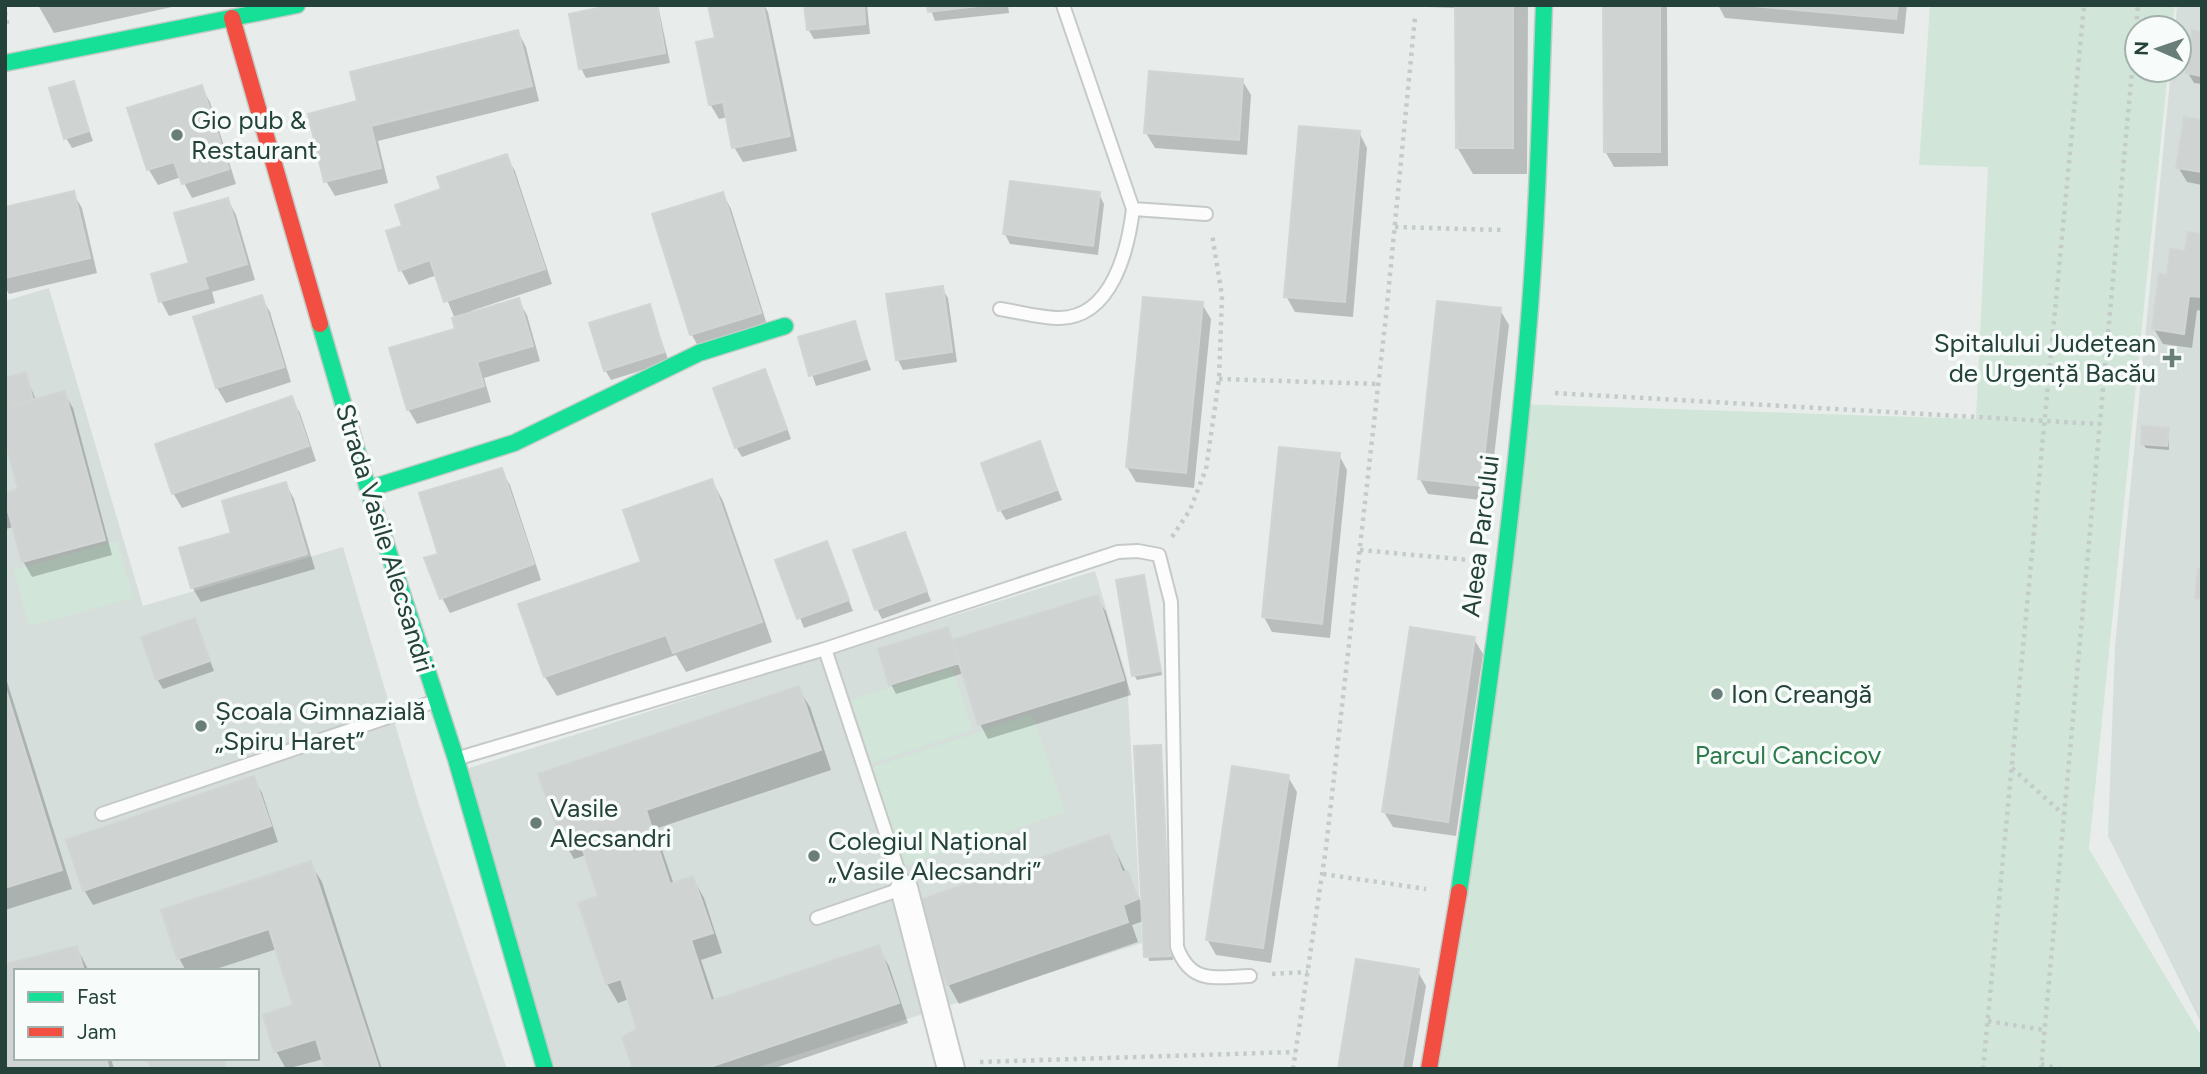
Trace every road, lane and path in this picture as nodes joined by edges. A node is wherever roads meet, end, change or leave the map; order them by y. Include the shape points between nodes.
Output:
1 (297, 5) edge
2 (1063, 5) edge
3 (1544, 5) edge
4 (2084, 5) edge
5 (2138, 5) edge
6 (233, 11) edge
7 (1415, 17) dead end
8 (5, 63) edge
9 (1133, 209) junction
10 (1206, 214) joint
11 (1395, 226) junction
12 (1535, 232) junction
13 (1000, 309) dead end
14 (785, 326) dead end
15 (1219, 380) junction
16 (1379, 384) junction
17 (1523, 391) junction
18 (2045, 419) junction
19 (2100, 425) junction
20 (368, 489) junction
21 (1360, 550) junction
22 (1159, 555) junction
23 (1501, 564) junction
24 (825, 649) junction
25 (436, 701) junction
26 (456, 759) junction
27 (2012, 768) junction
28 (102, 814) dead end
29 (2064, 815) junction
30 (1323, 874) junction
31 (904, 888) junction
32 (1460, 895) junction
33 (817, 918) dead end
34 (1308, 972) junction
35 (1250, 976) joint
36 (1988, 1021) junction
37 (2044, 1030) junction
38 (1295, 1052) junction
39 (949, 1064) edge
40 (2041, 1066) edge
41 (545, 1069) edge
42 (1293, 1069) edge
43 (1429, 1069) edge
44 (1983, 1069) edge
45 (2060, 1069) edge

1 - 6 street
2 - 9 lane
3 - 12 street, Aleea Parcului
4 - 18 path
5 - 19 path
6 - 8 street
6 - 20 street, Strada Vasile Alecsandri
7 - 11 path
9 - 10 lane
9 - 13 lane via 1128,244 1103,298 1061,318
10 - 15 path via 1222,296
11 - 12 path
11 - 16 path
12 - 17 street, Aleea Parcului
14 - 20 street via 699,353 514,443
15 - 16 path
15 - 22 path via 1206,469 1191,510
16 - 21 path
17 - 18 path
17 - 23 street, Aleea Parcului
18 - 19 path
18 - 27 path
19 - 29 path
20 - 25 street, Strada Vasile Alecsandri
21 - 23 path
21 - 30 path
22 - 24 lane via 1118,552
22 - 35 lane via 1171,602 1177,947 1191,972 1204,977
23 - 32 street, Aleea Parcului
24 - 26 lane
24 - 31 lane
25 - 26 street, Strada Vasile Alecsandri
25 - 28 lane
26 - 41 street, Strada Vasile Alecsandri
27 - 29 path
27 - 36 path
29 - 37 path
30 - 32 path
30 - 34 path
31 - 33 lane
31 - 39 street
32 - 43 street, Aleea Parcului
34 - 35 path
34 - 38 path
36 - 37 path
36 - 44 path
37 - 40 path
38 - 39 path
38 - 42 path
40 - 45 path

